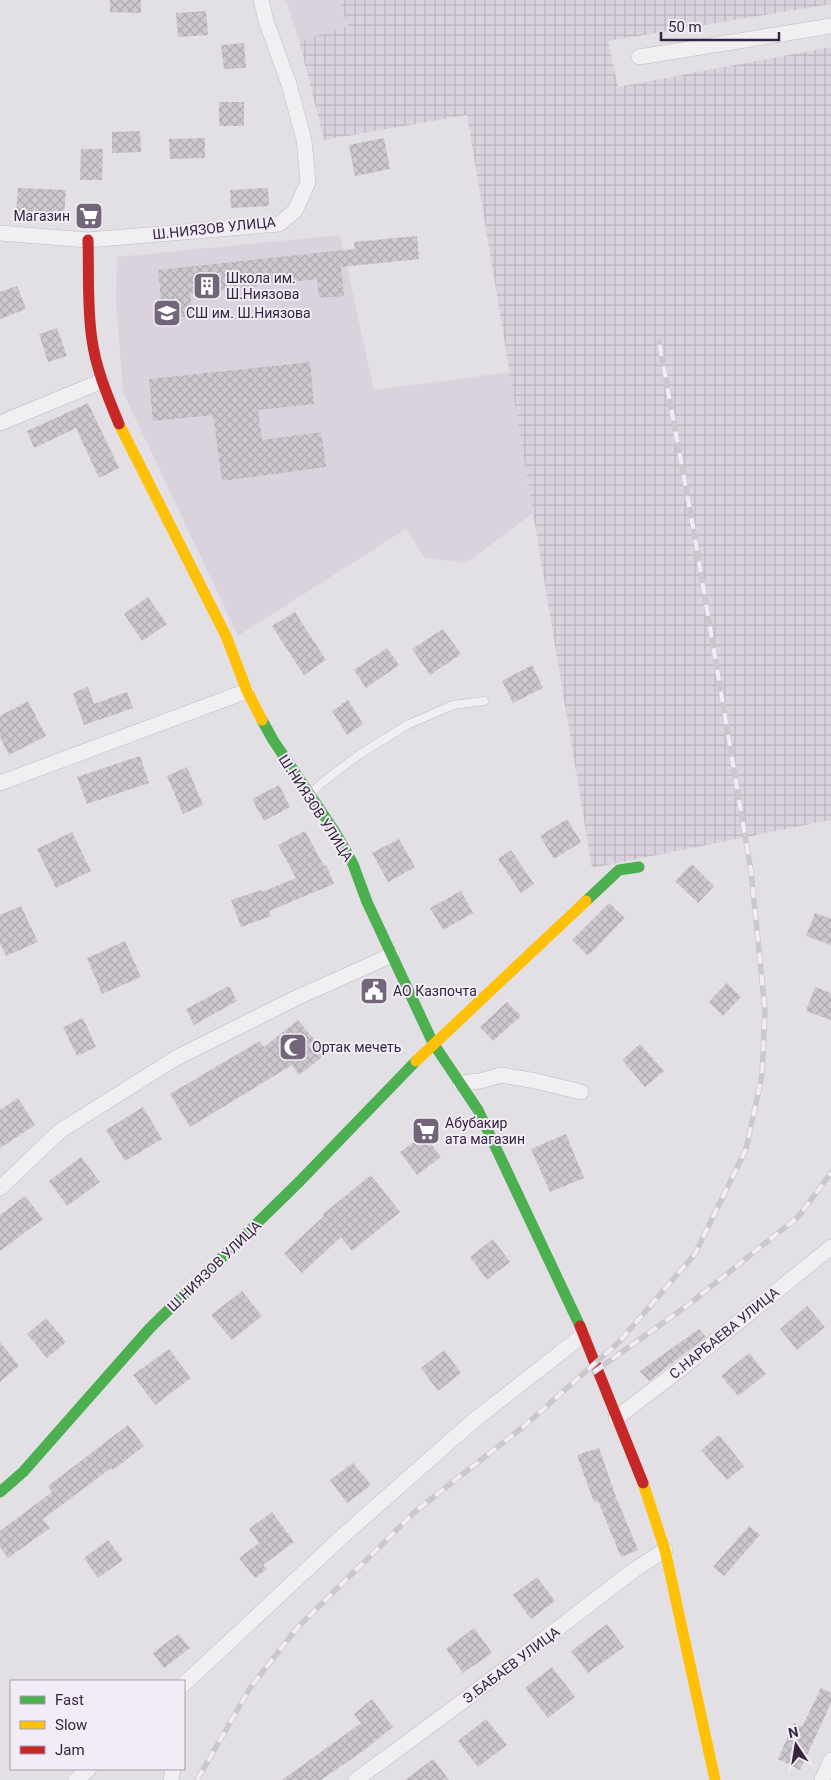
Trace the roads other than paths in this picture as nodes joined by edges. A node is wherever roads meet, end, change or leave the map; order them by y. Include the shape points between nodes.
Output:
1 (261, 0) edge
2 (831, 26) edge
3 (639, 57) dead end
4 (0, 233) edge
5 (88, 240) junction
6 (102, 381) junction
7 (0, 423) edge
8 (247, 691) junction
9 (484, 701) dead end
10 (0, 783) edge
11 (309, 795) junction
12 (639, 867) dead end
13 (392, 956) junction
14 (433, 1043) junction
15 (460, 1083) junction
16 (581, 1092) dead end
17 (0, 1188) edge
18 (831, 1247) edge
19 (583, 1335) junction
20 (616, 1418) junction
21 (0, 1492) edge
22 (665, 1550) junction
23 (185, 1683) edge
24 (831, 1760) edge
25 (88, 1770) edge
26 (76, 1780) edge
27 (356, 1780) edge
28 (716, 1780) edge
29 (822, 1780) edge

1 - 5 street, Ш.НИЯЗОВ УЛИЦА via 304,140 308,182 295,212 279,224
2 - 3 street
4 - 5 street, Ш.НИЯЗОВ УЛИЦА
5 - 6 street, Ш.НИЯЗОВ УЛИЦА via 92,341
6 - 7 street
6 - 8 street, Ш.НИЯЗОВ УЛИЦА via 120,427 226,636
8 - 10 street
8 - 11 street, Ш.НИЯЗОВ УЛИЦА via 273,740
9 - 11 lane via 453,705 407,725 360,754
11 - 13 street, Ш.НИЯЗОВ УЛИЦА via 353,864
12 - 14 street, Ш.НИЯЗОВ УЛИЦА via 619,870
13 - 14 street, Ш.НИЯЗОВ УЛИЦА
13 - 17 street via 296,998 176,1058 60,1131
14 - 15 street, Ш.НИЯЗОВ УЛИЦА
14 - 21 street, Ш.НИЯЗОВ УЛИЦА via 300,1182 150,1328 23,1472
15 - 16 street via 501,1075
15 - 19 street, Ш.НИЯЗОВ УЛИЦА via 478,1110
18 - 20 street, С.НАРБАЕВА УЛИЦА
19 - 20 street, Ш.НИЯЗОВ УЛИЦА
19 - 23 street via 465,1429 345,1534
20 - 22 street, Ш.НИЯЗОВ УЛИЦА via 648,1497
22 - 27 street, Э.БАБАЕВ УЛИЦА
22 - 28 street, Ш.НИЯЗОВ УЛИЦА
24 - 29 street
25 - 26 street

